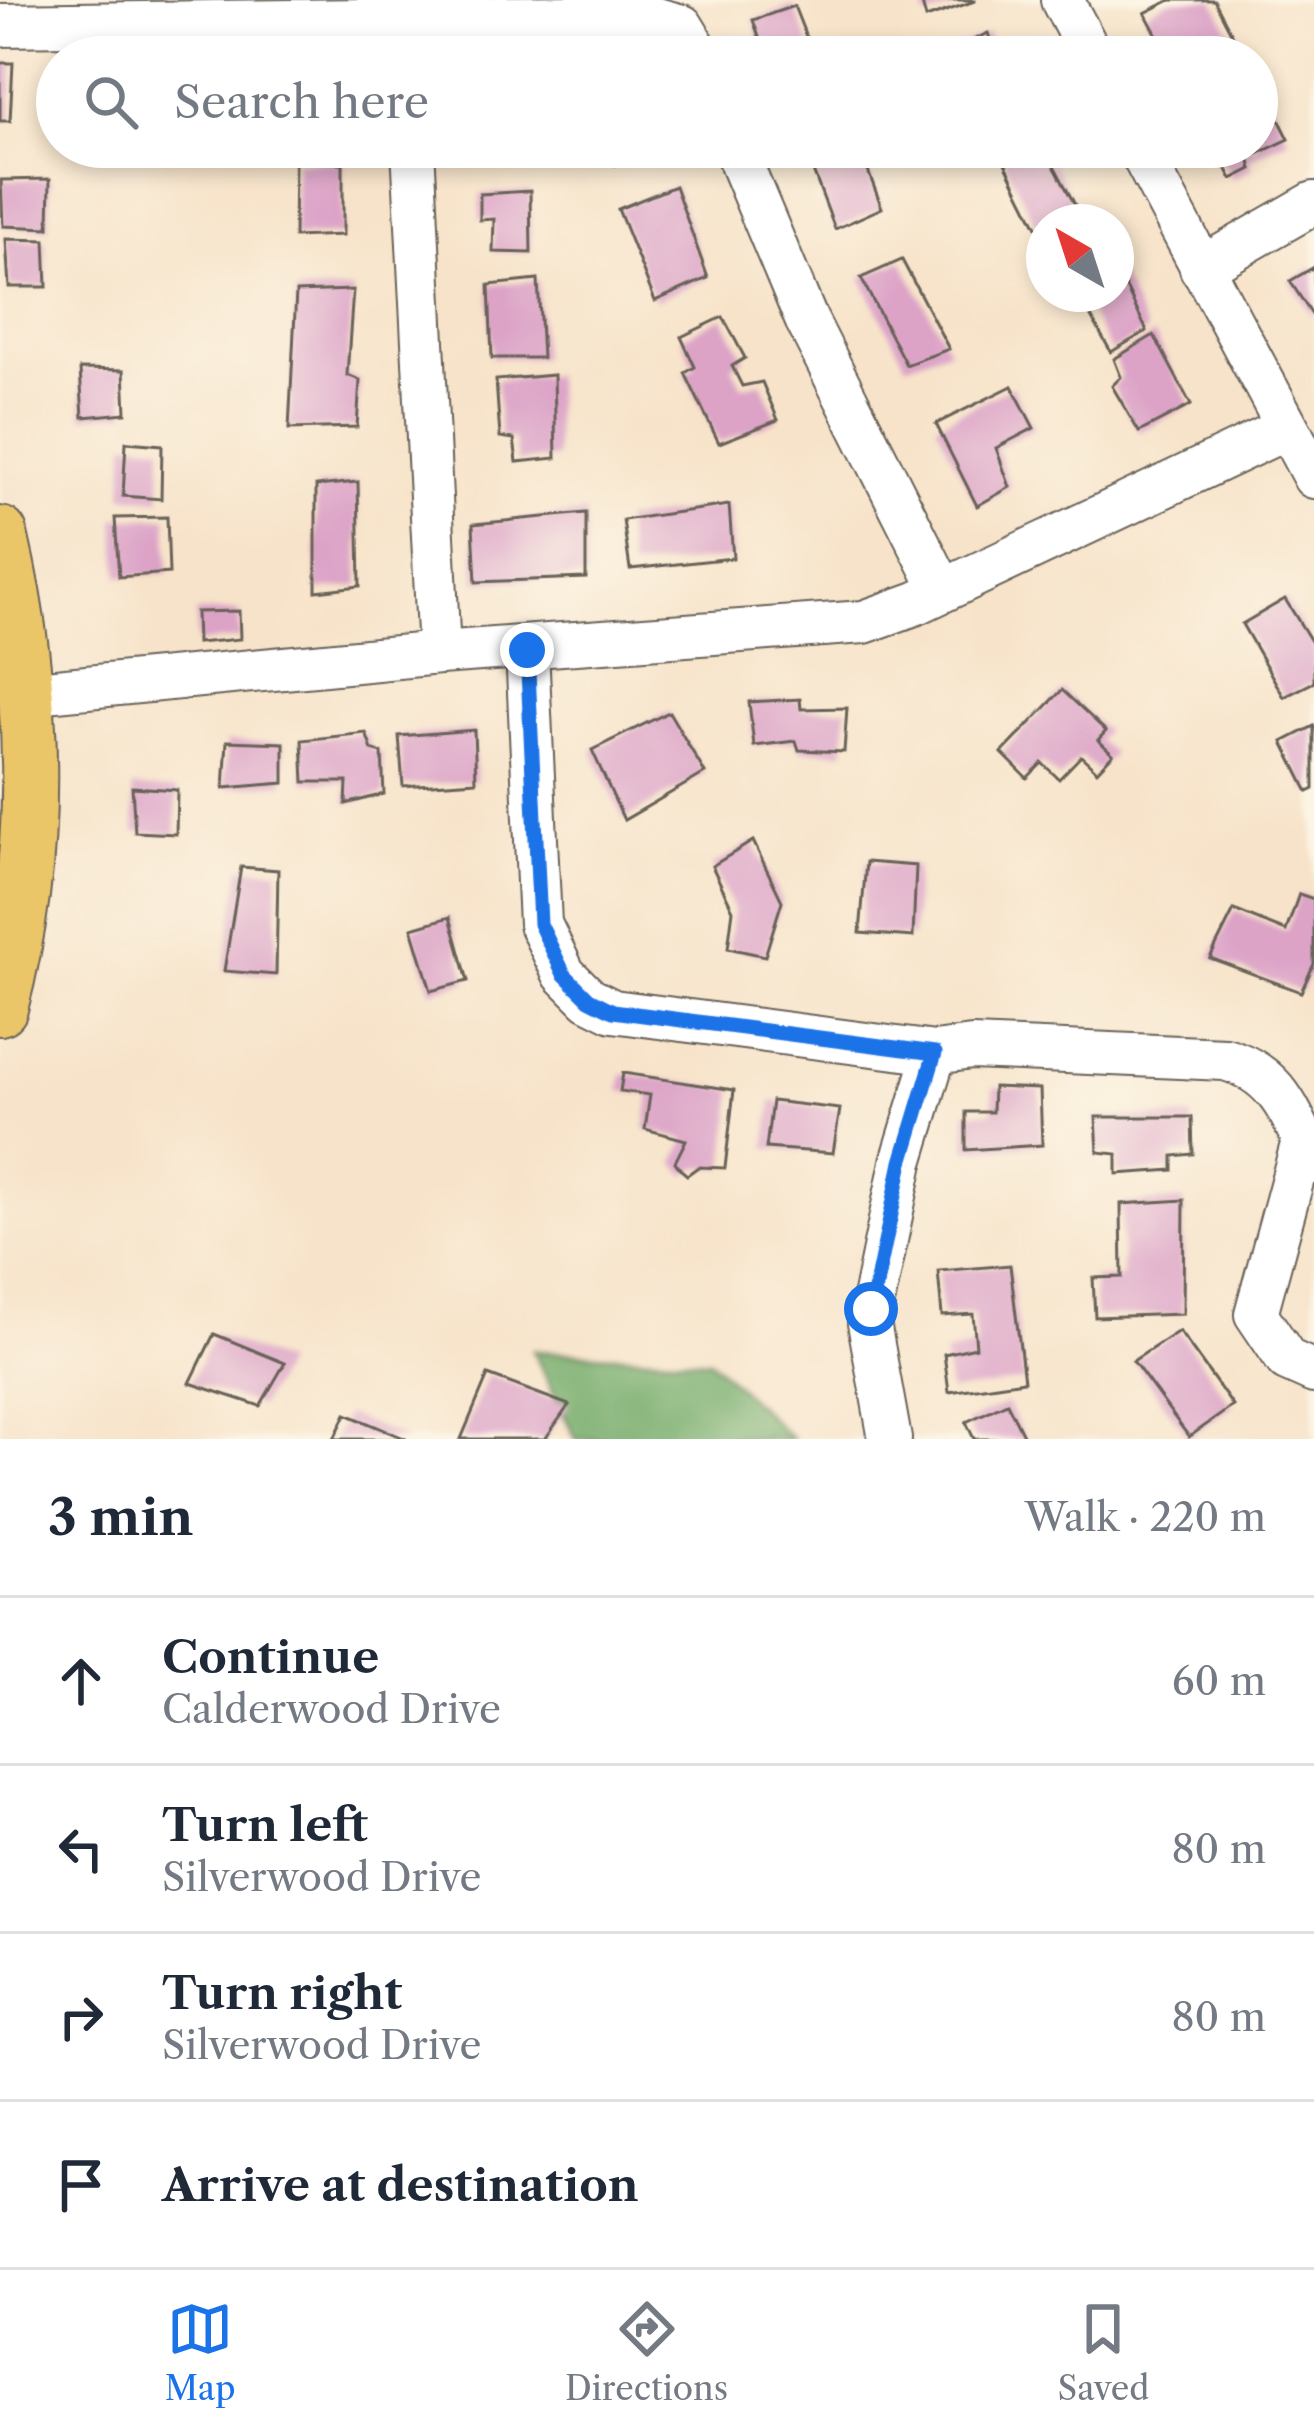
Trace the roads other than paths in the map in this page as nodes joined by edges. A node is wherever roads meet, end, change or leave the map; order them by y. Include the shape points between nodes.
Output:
1 (1062, 0) edge
2 (0, 25) edge
3 (345, 36) edge
4 (432, 36) edge
5 (690, 36) edge
6 (1080, 36) edge
7 (414, 168) edge
8 (743, 168) edge
9 (1149, 168) edge
10 (1314, 203) edge
11 (1202, 268) junction
12 (1285, 429) junction
13 (1314, 477) edge
14 (0, 534) edge
15 (941, 589) junction
16 (527, 650) junction
17 (439, 653) junction
18 (25, 693) junction
19 (0, 1008) edge
20 (935, 1053) junction
21 (1309, 1152) edge
22 (1314, 1372) edge
23 (890, 1439) edge

1 - 6 street
2 - 3 street
4 - 5 street via 660,17
7 - 17 street
8 - 15 street via 806,319
9 - 11 street
10 - 11 street
11 - 12 street
12 - 13 street
12 - 15 street
14 - 18 main road
15 - 16 street via 864,622
16 - 17 street
16 - 20 street via 540,924 556,965 582,993 613,1011 667,1021
17 - 18 street
18 - 19 main road via 28,864
20 - 21 street via 1225,1059 1278,1090
20 - 23 street via 871,1309
21 - 22 street via 1256,1314 1287,1360

